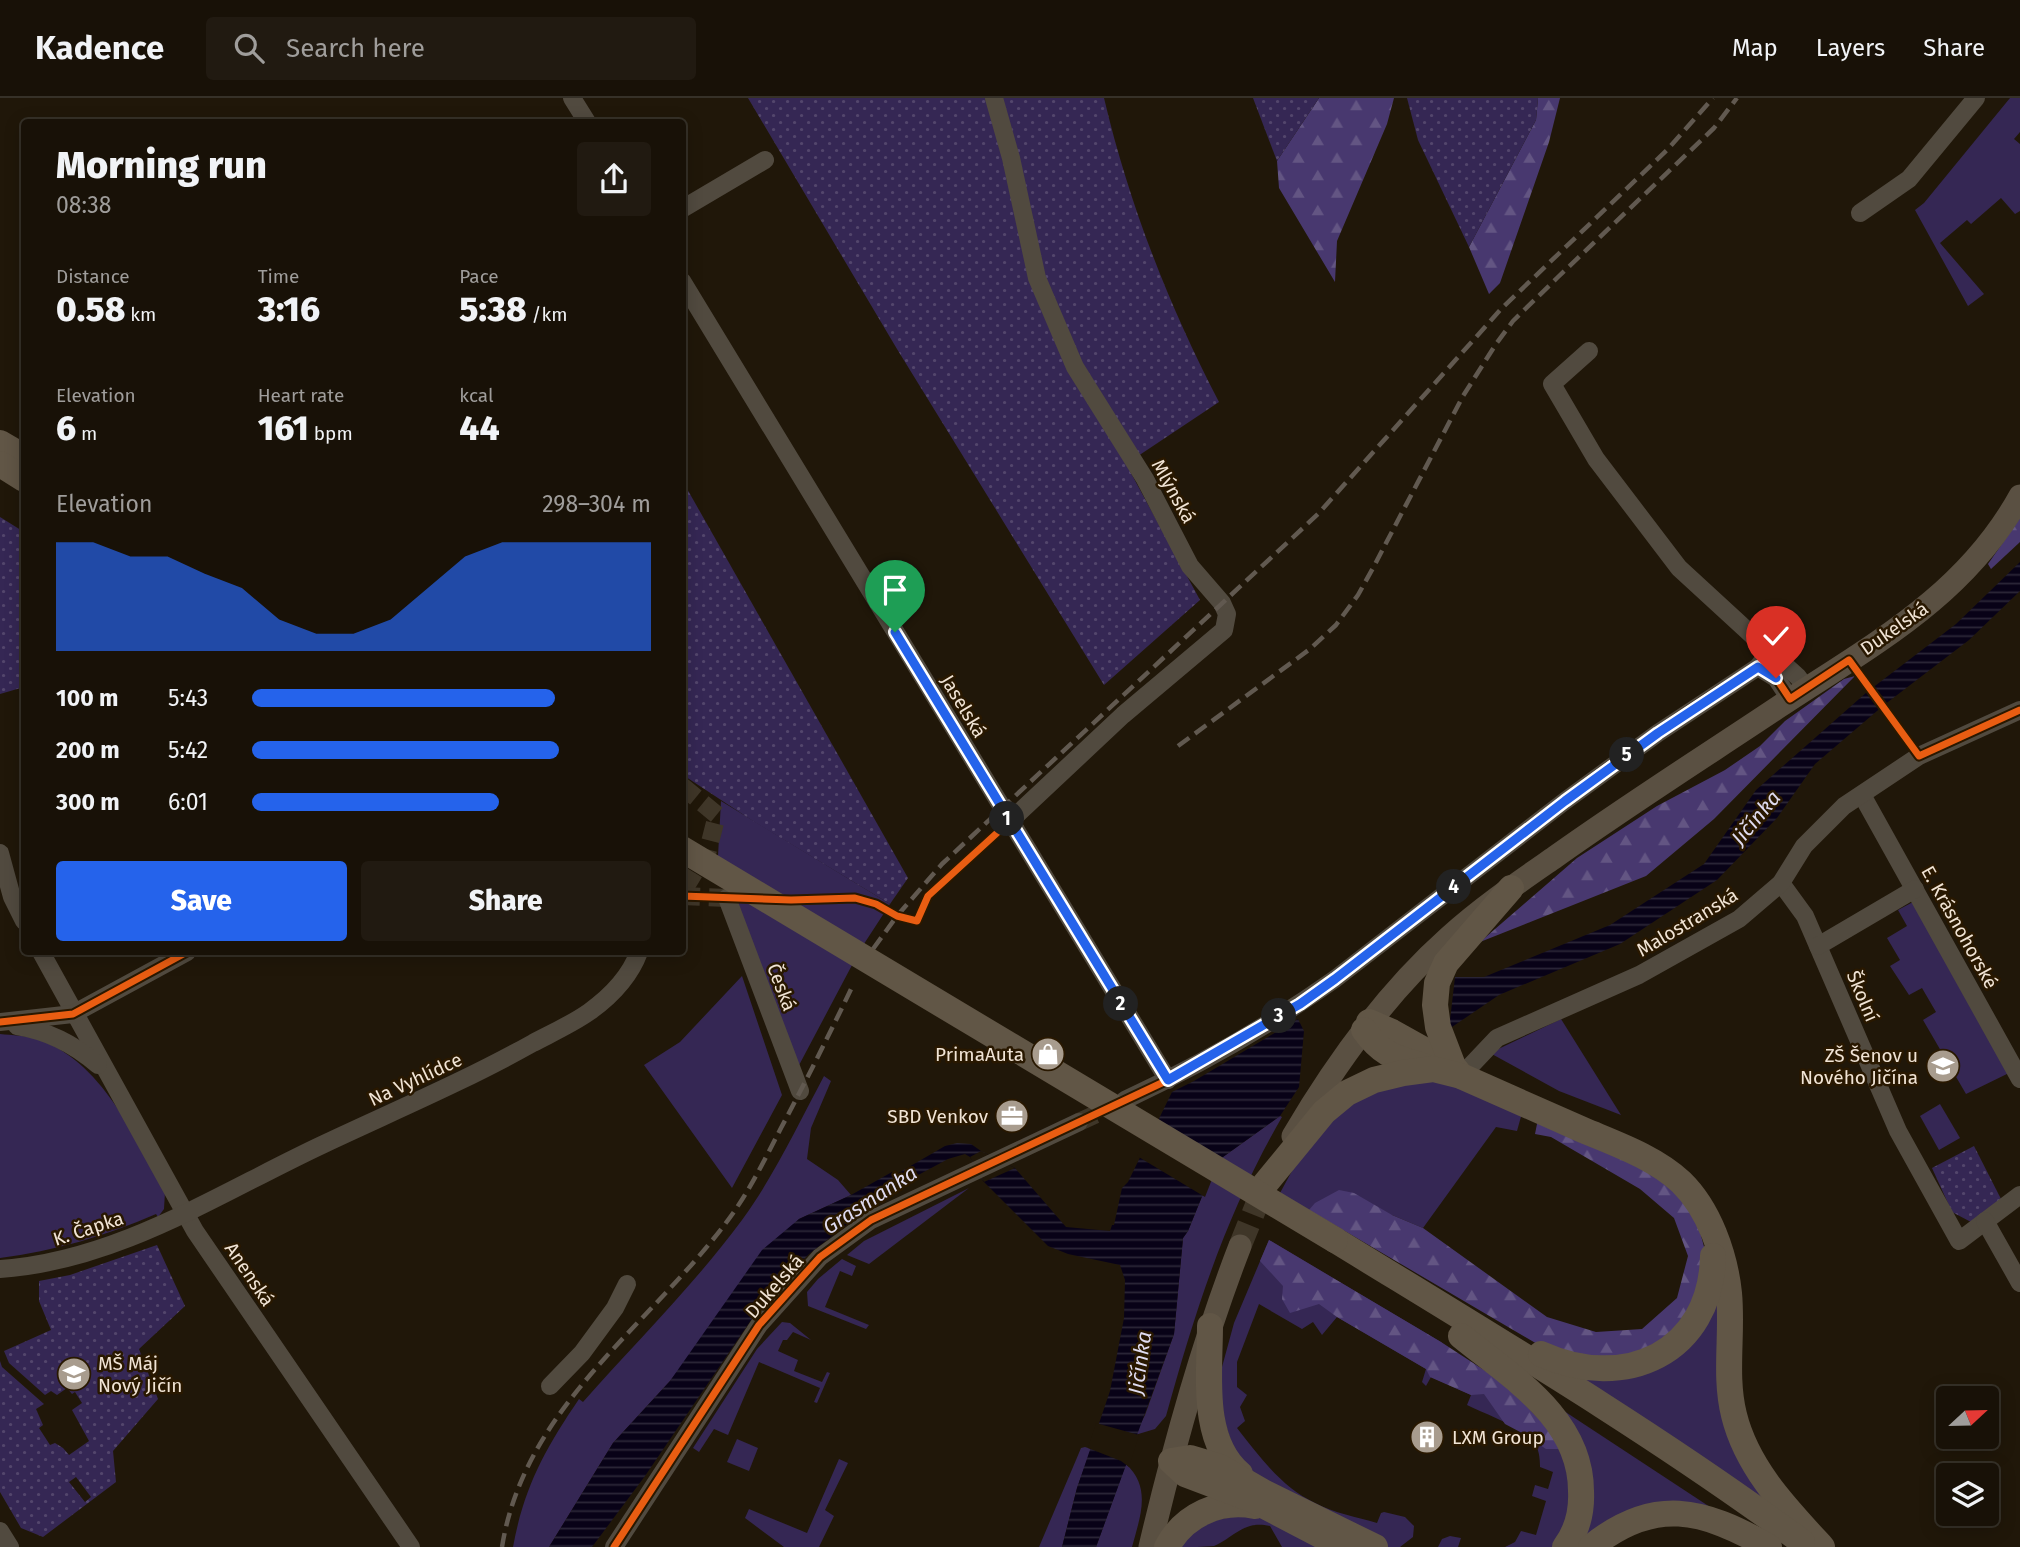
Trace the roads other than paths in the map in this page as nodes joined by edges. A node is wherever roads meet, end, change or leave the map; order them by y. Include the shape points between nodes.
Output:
1 (572, 98) edge
2 (994, 98) edge
3 (1976, 98) edge
4 (585, 119) edge
5 (765, 160) dead end
6 (686, 207) edge
7 (1860, 213) dead end
8 (686, 288) edge
9 (1589, 351) dead end
10 (0, 443) edge
11 (21, 455) edge
12 (0, 464) edge
13 (21, 477) edge
14 (2020, 496) edge
15 (1762, 647) junction
16 (1777, 658) junction
17 (1758, 667) junction
18 (1798, 694) junction
19 (2020, 710) edge
20 (1862, 795) junction
21 (1009, 822) junction
22 (686, 851) edge
23 (0, 853) edge
24 (686, 871) edge
25 (1781, 883) junction
26 (1511, 888) junction
27 (1915, 889) junction
28 (727, 898) dead end
29 (21, 915) edge
30 (1818, 946) junction
31 (43, 955) edge
32 (181, 955) edge
33 (637, 955) edge
34 (73, 1014) junction
35 (0, 1023) edge
36 (1366, 1026) junction
37 (1449, 1070) junction
38 (2020, 1079) edge
39 (1168, 1080) junction
40 (111, 1081) junction
41 (800, 1091) dead end
42 (1125, 1100) tunnel mouth
43 (1079, 1122) tunnel mouth
44 (1265, 1184) joint
45 (2020, 1195) edge
46 (185, 1212) junction
47 (1985, 1221) junction
48 (1714, 1237) junction
49 (1240, 1246) tunnel mouth
50 (1330, 1248) junction
51 (0, 1269) edge
52 (2020, 1283) edge
53 (627, 1284) dead end
54 (1210, 1326) junction
55 (1466, 1329) junction
56 (550, 1386) dead end
57 (1171, 1461) junction
58 (1269, 1502) junction
59 (0, 1531) edge
60 (10, 1547) edge
61 (411, 1547) edge
62 (614, 1547) edge
63 (1150, 1547) edge
64 (1167, 1547) edge
65 (1343, 1547) edge
66 (1375, 1547) edge
67 (1565, 1547) edge
68 (1591, 1547) edge
69 (1769, 1547) edge
70 (1783, 1547) edge
71 (1809, 1547) edge
72 (1822, 1547) edge

1 - 4 street
2 - 21 street, Mlýnská via 1037,278 1075,367 1144,479 1190,566 1227,614 1224,630 1123,715
3 - 7 street via 1909,179
5 - 6 street
8 - 21 street, Jaselská
9 - 15 street via 1552,384 1595,459 1679,568
10 - 11 highway
12 - 13 highway
14 - 18 main road, Dukelská via 2001,529 1949,588
15 - 16 street
15 - 17 street
16 - 17 street via 1764,659
16 - 18 street via 1798,677
17 - 18 street
17 - 39 street via 1575,793 1300,1004
18 - 26 main road, Dukelská
19 - 20 street, Malostranská via 1936,747
20 - 25 street, Malostranská via 1844,806 1804,846
20 - 27 street, E. Krásnohorské
21 - 39 street, Jaselská
22 - 50 highway, bridge
23 - 29 street
24 - 50 highway
25 - 30 street, Školní via 1805,916
25 - 37 street, Malostranská via 1739,919 1639,975 1497,1038
26 - 36 main road, Dukelská via 1448,937
26 - 37 highway via 1439,976 1435,1012
27 - 30 street
27 - 38 street, E. Krásnohorské
28 - 41 street, Česká
30 - 47 street, Školní via 1898,1131 1959,1241
31 - 34 street, Anenská
32 - 34 street
33 - 46 street, Na Vyhlídce via 623,979 588,1013 490,1067
34 - 35 street
34 - 40 street, Anenská
35 - 40 street via 39,1029 69,1043
36 - 37 highway via 1392,1032
36 - 44 main road, Dukelská
37 - 44 highway via 1389,1075 1347,1093 1324,1112
37 - 48 highway via 1669,1172 1693,1196
39 - 42 street
40 - 46 street, Anenská
43 - 62 street, Dukelská via 871,1220 820,1257 759,1325
45 - 47 street
46 - 51 street, K. Čapka via 112,1245 64,1260
46 - 61 street, Anenská
47 - 52 street
48 - 55 highway via 1705,1304 1677,1343 1650,1361 1612,1368 1572,1365
48 - 72 highway via 1729,1294 1730,1386 1743,1443 1777,1497
49 - 54 main road
50 - 55 highway
53 - 56 street via 582,1353
54 - 57 main road
54 - 58 highway via 1211,1402 1218,1442 1237,1471
55 - 67 highway via 1544,1405 1573,1446 1581,1476 1581,1504
55 - 70 highway
55 - 71 highway via 1679,1456
57 - 58 highway via 1185,1474
57 - 63 main road
58 - 64 highway via 1205,1511 1180,1528
58 - 65 highway
58 - 66 highway
59 - 60 street
68 - 69 highway via 1632,1520 1670,1513 1706,1518

